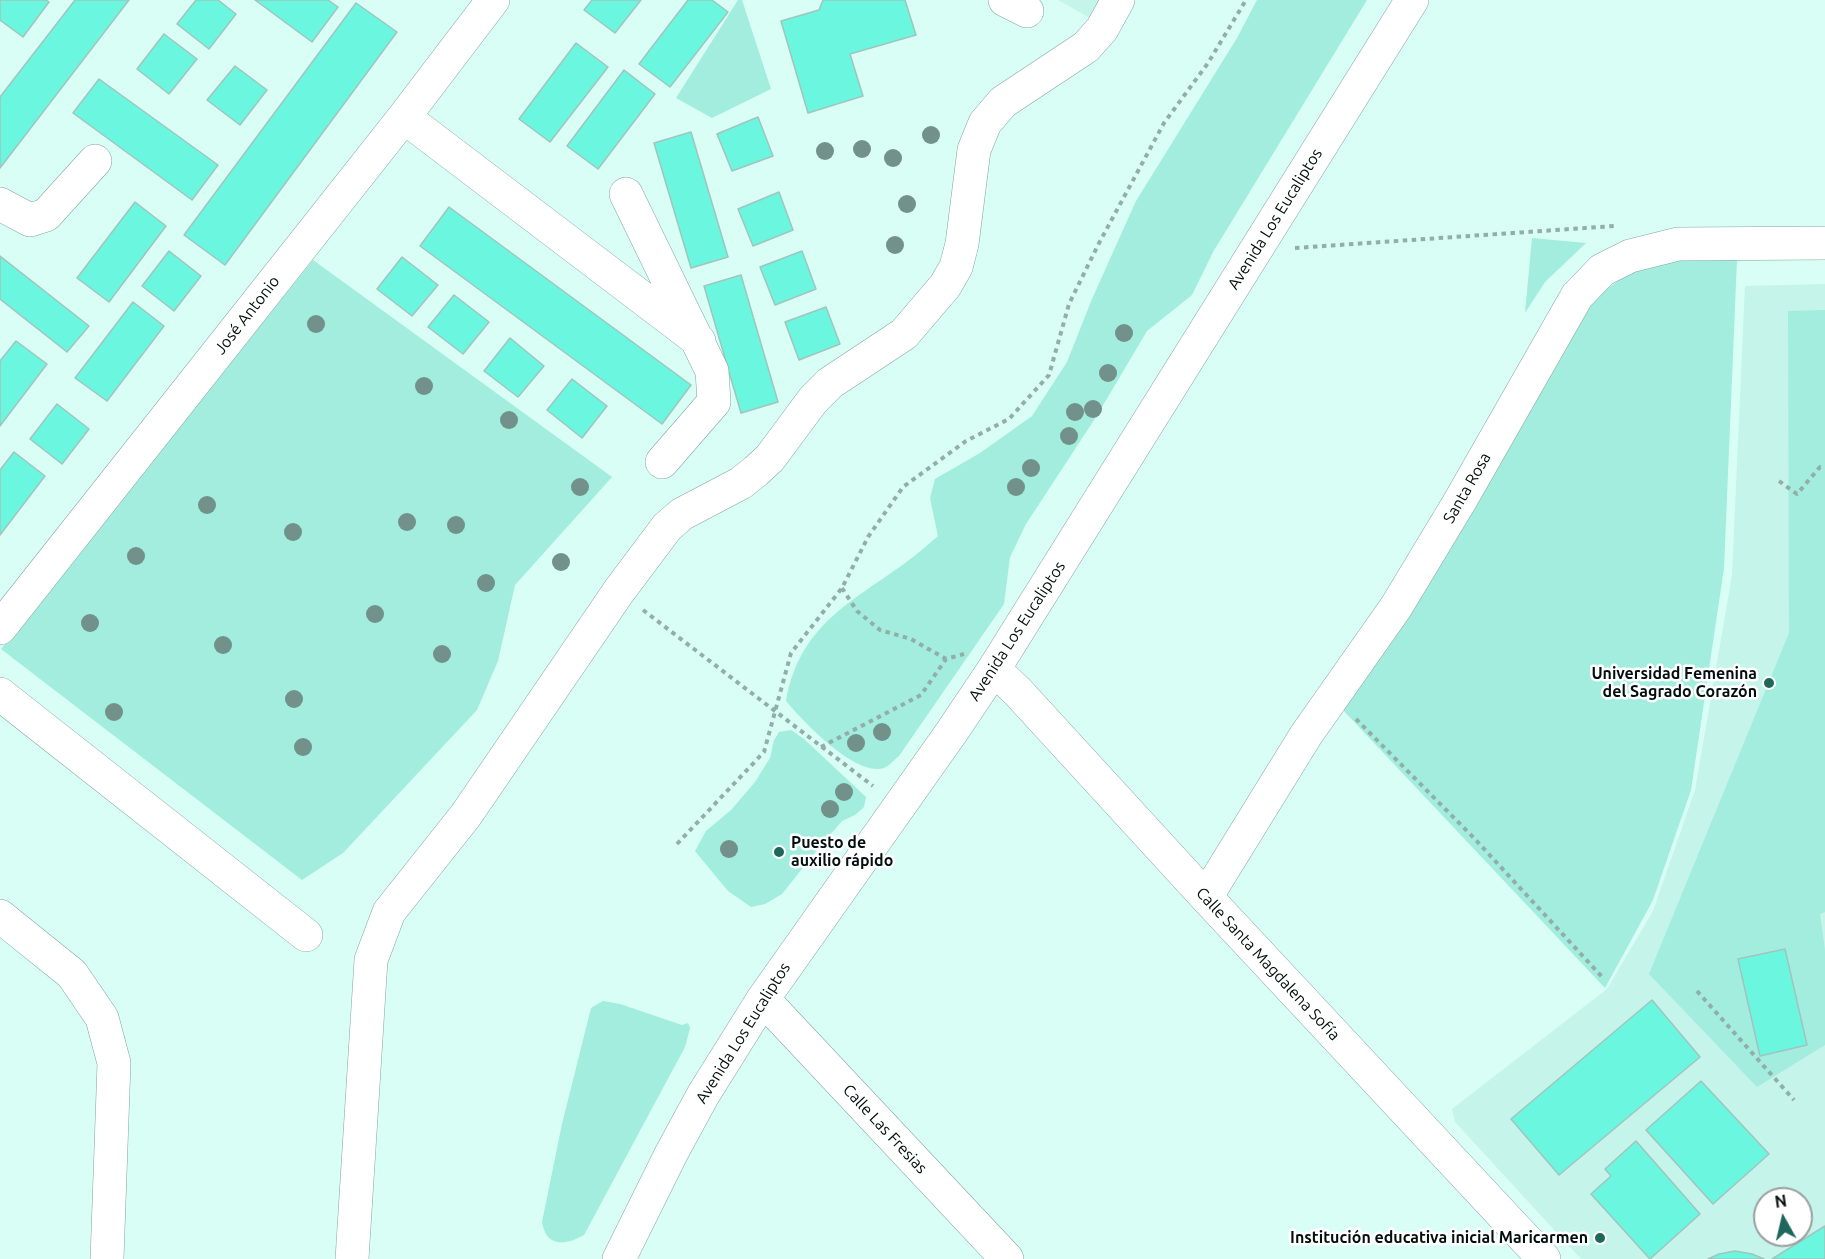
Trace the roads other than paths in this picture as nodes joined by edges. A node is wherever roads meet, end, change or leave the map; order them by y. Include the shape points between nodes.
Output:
1 (1118, 0) edge
2 (1412, 0) edge
3 (486, 2) edge
4 (404, 117) junction
5 (95, 161) dead end
6 (626, 194) dead end
7 (0, 204) edge
8 (1825, 243) edge
9 (699, 341) junction
10 (662, 462) dead end
11 (0, 628) edge
12 (994, 669) junction
13 (0, 694) edge
14 (1206, 897) junction
15 (0, 916) edge
16 (306, 935) dead end
17 (763, 999) junction
18 (1531, 1255) edge
19 (107, 1259) edge
20 (352, 1259) edge
21 (619, 1259) edge
22 (1007, 1259) edge

1 - 20 street via 1102,30 1086,47 1003,102 985,123 974,150 962,244 956,267 945,286 904,334 830,383 756,471 667,527 466,815 389,912 371,960
2 - 12 street, Avenida Los Eucaliptos
3 - 4 street, José Antonio
4 - 9 street
4 - 11 street, José Antonio
5 - 7 street via 46,215 30,220
6 - 9 street
8 - 14 street, Santa Rosa via 1678,244 1630,256 1602,270 1577,296 1396,606 1306,735
9 - 10 street via 712,371 714,402
12 - 14 street, Calle Santa Magdalena Sofía
12 - 17 street, Avenida Los Eucaliptos
13 - 16 street
14 - 18 street, Calle Santa Magdalena Sofía
15 - 19 street via 72,974 102,1018 114,1063
17 - 21 street, Avenida Los Eucaliptos via 670,1154
17 - 22 street, Calle Las Fresias

